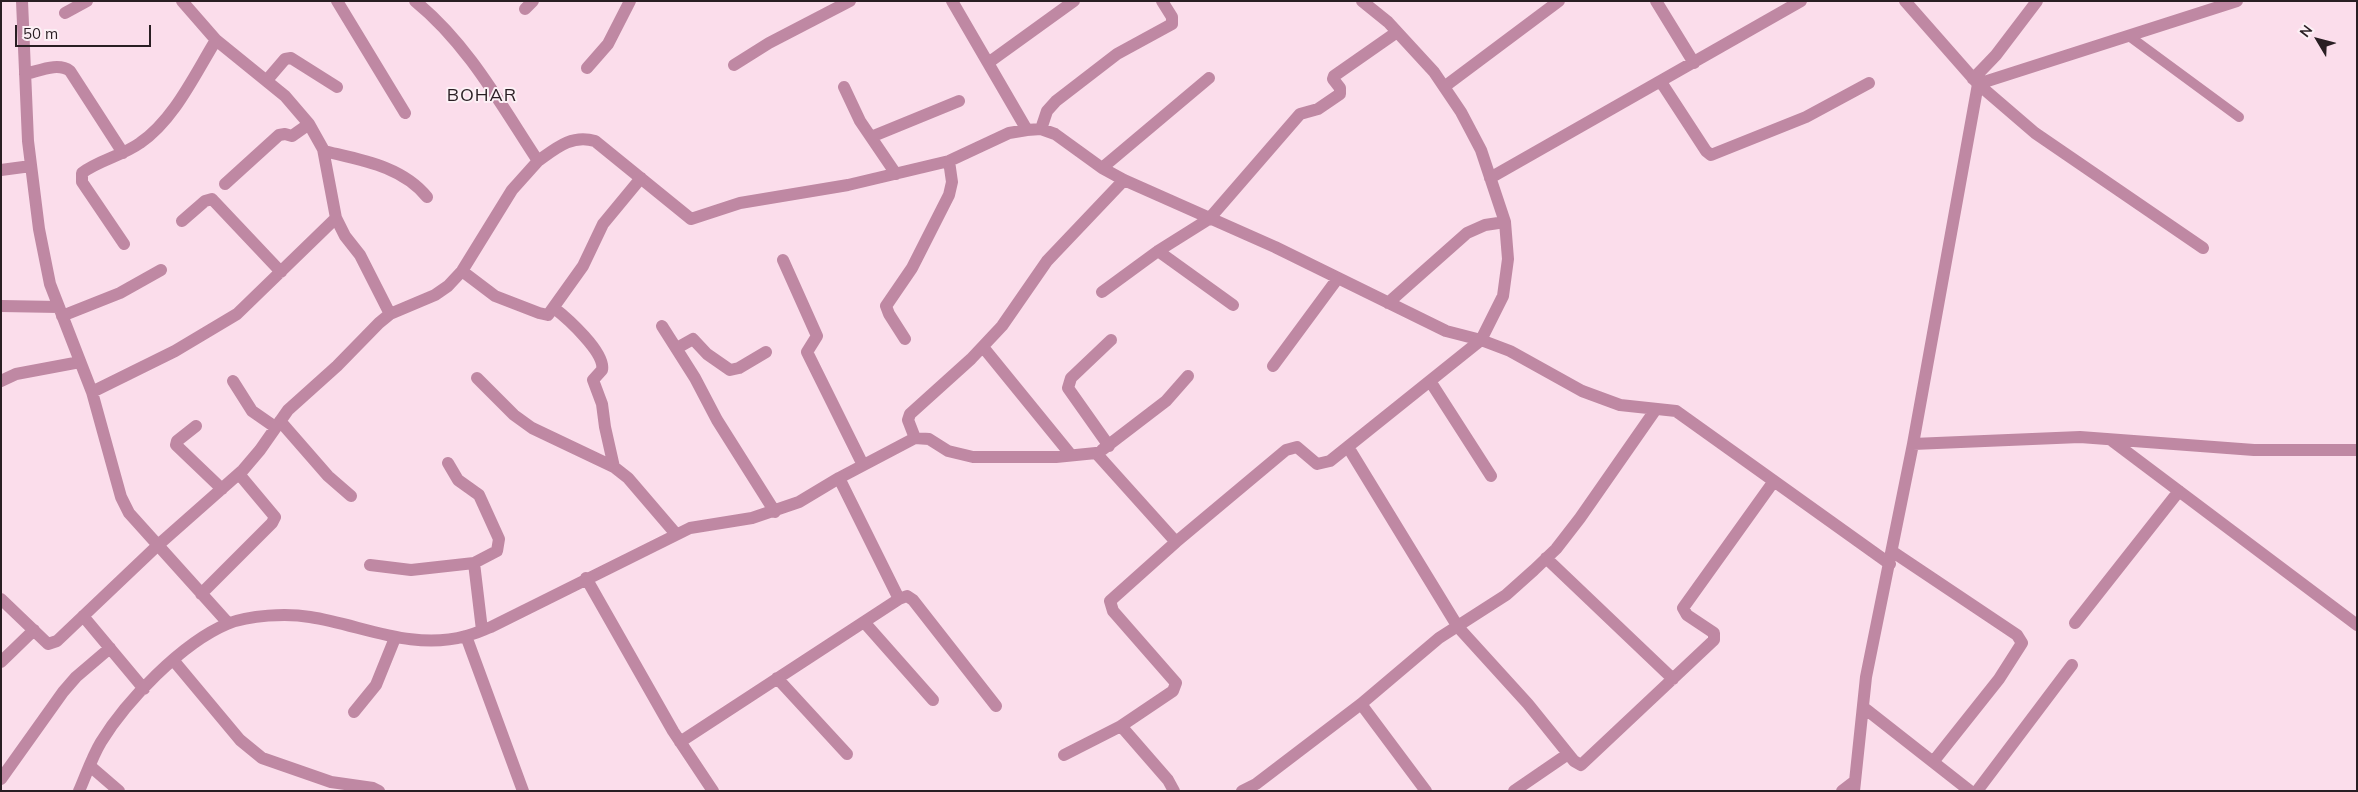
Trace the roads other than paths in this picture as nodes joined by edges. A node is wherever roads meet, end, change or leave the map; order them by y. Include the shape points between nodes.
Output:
1 (22, 1) edge
2 (87, 1) edge
3 (182, 1) edge
4 (337, 1) edge
5 (415, 1) edge
6 (630, 1) edge
7 (850, 1) edge
8 (952, 1) edge
9 (1074, 1) edge
10 (1162, 1) edge
11 (1558, 1) edge
12 (1656, 1) edge
13 (1802, 1) edge
14 (1905, 1) edge
15 (2037, 1) edge
16 (2237, 1) edge
17 (1372, 4) edge
18 (66, 13) dead end
19 (1397, 32) junction
20 (2129, 36) junction
21 (216, 40) junction
22 (988, 63) junction
23 (1694, 63) junction
24 (734, 65) dead end
25 (587, 68) dead end
26 (25, 74) junction
27 (1209, 78) dead end
28 (267, 80) junction
29 (1976, 81) junction
30 (1661, 82) junction
31 (1869, 83) dead end
32 (337, 87) dead end
33 (844, 87) dead end
34 (1444, 87) junction
35 (959, 101) dead end
36 (405, 113) dead end
37 (2239, 117) dead end
38 (309, 124) junction
39 (1041, 129) junction
40 (1027, 130) junction
41 (871, 137) junction
42 (324, 151) junction
43 (123, 153) junction
44 (538, 161) junction
45 (949, 161) junction
46 (31, 166) junction
47 (1102, 168) junction
48 (1, 170) edge
49 (896, 174) junction
50 (641, 178) junction
51 (1490, 178) junction
52 (1124, 180) junction
53 (225, 184) dead end
54 (427, 197) dead end
55 (336, 218) junction
56 (1209, 219) junction
57 (182, 221) dead end
58 (1505, 222) junction
59 (124, 244) dead end
60 (2203, 248) dead end
61 (1158, 251) junction
62 (783, 260) dead end
63 (161, 270) dead end
64 (462, 271) junction
65 (281, 272) junction
66 (1338, 278) junction
67 (1102, 292) dead end
68 (1388, 303) junction
69 (1, 306) edge
70 (1233, 306) dead end
71 (554, 308) junction
72 (60, 312) junction
73 (390, 314) junction
74 (662, 326) dead end
75 (905, 339) dead end
76 (1111, 340) dead end
77 (1481, 340) junction
78 (983, 347) junction
79 (677, 348) junction
80 (766, 352) dead end
81 (80, 362) junction
82 (1274, 366) dead end
83 (1188, 376) dead end
84 (477, 378) dead end
85 (1, 381) edge
86 (233, 381) dead end
87 (1430, 381) junction
88 (92, 392) junction
89 (1656, 409) junction
90 (277, 424) junction
91 (196, 426) dead end
92 (915, 438) junction
93 (2110, 440) junction
94 (1913, 444) junction
95 (1109, 446) junction
96 (1348, 447) junction
97 (2357, 450) edge
98 (1096, 453) junction
99 (1071, 456) junction
100 (448, 463) dead end
101 (863, 465) junction
102 (614, 467) junction
103 (239, 474) junction
104 (1491, 476) dead end
105 (838, 478) junction
106 (1774, 481) junction
107 (222, 489) junction
108 (2179, 491) junction
109 (351, 496) dead end
110 (775, 512) junction
111 (676, 534) junction
112 (1176, 542) junction
113 (157, 546) junction
114 (1546, 558) junction
115 (1891, 558) junction
116 (474, 563) junction
117 (370, 565) dead end
118 (586, 578) junction
119 (201, 594) junction
120 (1, 599) edge
121 (899, 599) junction
122 (83, 616) junction
123 (864, 622) junction
124 (228, 623) junction
125 (2075, 623) dead end
126 (2357, 625) edge
127 (1458, 627) junction
128 (34, 630) junction
129 (482, 630) junction
130 (466, 636) junction
131 (395, 638) junction
132 (110, 648) junction
133 (174, 661) junction
134 (1, 662) edge
135 (2072, 665) dead end
136 (777, 678) junction
137 (1673, 679) junction
138 (144, 689) junction
139 (933, 700) dead end
140 (1361, 704) junction
141 (996, 706) dead end
142 (1863, 707) junction
143 (354, 712) dead end
144 (1121, 726) junction
145 (680, 742) junction
146 (847, 754) dead end
147 (1568, 754) junction
148 (1064, 755) dead end
149 (1933, 762) junction
150 (90, 766) junction
151 (1, 779) edge
152 (1854, 786) edge
153 (79, 791) edge
154 (119, 791) edge
155 (379, 791) edge
156 (523, 791) edge
157 (713, 791) edge
158 (1174, 791) edge
159 (1242, 791) edge
160 (1426, 791) edge
161 (1514, 791) edge
162 (1842, 791) edge
163 (1970, 791) edge
164 (1977, 791) edge

1 - 26 street
2 - 18 street
3 - 21 street
4 - 36 street
5 - 44 street via 437,19 461,46
6 - 25 street via 608,44
7 - 24 street
8 - 22 street
9 - 22 street
10 - 39 street via 1172,17 1172,24 1117,54 1056,101 1047,111
11 - 34 street
12 - 23 street
13 - 23 street
14 - 29 street
15 - 29 street
16 - 20 street
17 - 19 street
19 - 34 street
19 - 56 street via 1334,76 1340,94 1318,109 1300,114
20 - 29 street
20 - 37 lane
21 - 28 street
21 - 43 street via 156,130
22 - 40 street
23 - 30 street
26 - 43 street via 51,68 70,71
26 - 46 street
27 - 47 street
28 - 32 street via 284,59 291,58
28 - 38 street
29 - 60 street via 2035,132
29 - 94 street
30 - 31 street via 1711,155 1806,117
30 - 51 street
33 - 41 street via 853,109
34 - 51 street via 1481,150
35 - 41 street
38 - 42 street
38 - 53 street via 296,135 279,135
39 - 40 street
39 - 47 street via 1055,134
40 - 45 street via 1009,133
41 - 49 street
42 - 54 street via 373,163 399,174 418,186
42 - 55 street
43 - 59 street via 86,170 80,177
44 - 50 street via 574,139 585,138 595,141
44 - 64 street via 512,190
45 - 49 street
45 - 75 street via 952,182 949,195 912,268 886,306
46 - 48 street
46 - 72 street via 39,229 50,284
47 - 52 street
49 - 50 street via 740,203 691,219
50 - 71 street via 603,224 583,266
51 - 58 street
52 - 56 street
52 - 78 street via 1047,261 1002,326
55 - 65 street
55 - 73 street via 360,255
56 - 61 street
56 - 66 street
57 - 65 street via 205,201 212,199
58 - 68 street via 1467,233
58 - 77 street via 1508,259 1503,296
61 - 67 street
61 - 70 street
62 - 101 street via 817,336 807,352
63 - 72 street via 112,297
64 - 71 street via 507,301 543,315
64 - 73 street via 435,295
65 - 88 street via 237,314 174,351
66 - 68 street
66 - 82 street
68 - 77 street via 1446,331
69 - 72 street
71 - 102 street via 585,336 602,364 602,370 593,380 602,404
72 - 81 street
73 - 90 street
74 - 79 street
76 - 95 street via 1071,378 1068,388
77 - 87 street
77 - 89 street via 1510,351 1582,391 1620,405
78 - 92 street via 908,417
78 - 99 street
79 - 80 street via 693,339 707,354 730,370
79 - 110 street via 717,420
81 - 85 street via 16,374
81 - 88 street
83 - 95 street via 1166,401
84 - 102 street via 532,428
86 - 90 street via 252,412
87 - 96 street
87 - 104 street
88 - 113 street via 121,497 129,513
89 - 106 street via 1676,411
89 - 114 street via 1580,518
90 - 103 street
90 - 109 street
91 - 107 street via 176,441 176,445
92 - 99 street via 929,439 948,451 973,457
92 - 101 street
93 - 94 street via 2080,436
93 - 97 street via 2254,450
93 - 108 street
94 - 115 street
95 - 98 street
96 - 112 street via 1323,464 1317,464 1297,447 1286,450
96 - 127 street
98 - 99 street
98 - 112 street
100 - 116 street via 458,480 479,495 499,539 497,551
101 - 105 street
102 - 111 street via 628,478
103 - 107 street
103 - 119 street via 275,517
105 - 110 street via 799,502
105 - 121 street
106 - 115 street
106 - 137 street via 1685,604 1684,612 1712,630 1716,637
107 - 113 street
108 - 125 street
108 - 126 street
110 - 111 street via 690,528
111 - 118 street
112 - 144 street via 1110,601 1113,611 1176,683 1173,691
113 - 119 street
113 - 122 street
114 - 127 street via 1506,595
114 - 137 street
115 - 142 street via 1866,677
115 - 149 street via 2017,635 2022,642 1999,679
116 - 117 street via 411,570
116 - 129 street
118 - 129 street
118 - 145 street
119 - 124 street
120 - 128 street
121 - 123 street
121 - 141 street via 907,596 913,600
122 - 128 street via 52,644
122 - 132 street
123 - 136 street
123 - 139 street
124 - 131 street via 286,615 311,617
124 - 133 street via 196,641
127 - 140 street via 1439,638
127 - 147 street
128 - 134 street
129 - 130 street
130 - 131 street via 434,641
130 - 156 street
131 - 143 street via 376,685
132 - 138 street
132 - 151 street via 63,692
133 - 138 street
133 - 155 street via 240,740 262,758 331,782
135 - 164 street
136 - 145 street
136 - 146 street
137 - 147 street via 1585,762 1577,764
138 - 150 street via 120,714
140 - 159 street via 1256,784
140 - 160 street
142 - 149 street
142 - 152 street
144 - 148 street
144 - 158 street
145 - 157 street
147 - 161 street
149 - 163 street
150 - 153 street
150 - 154 street
152 - 162 street

